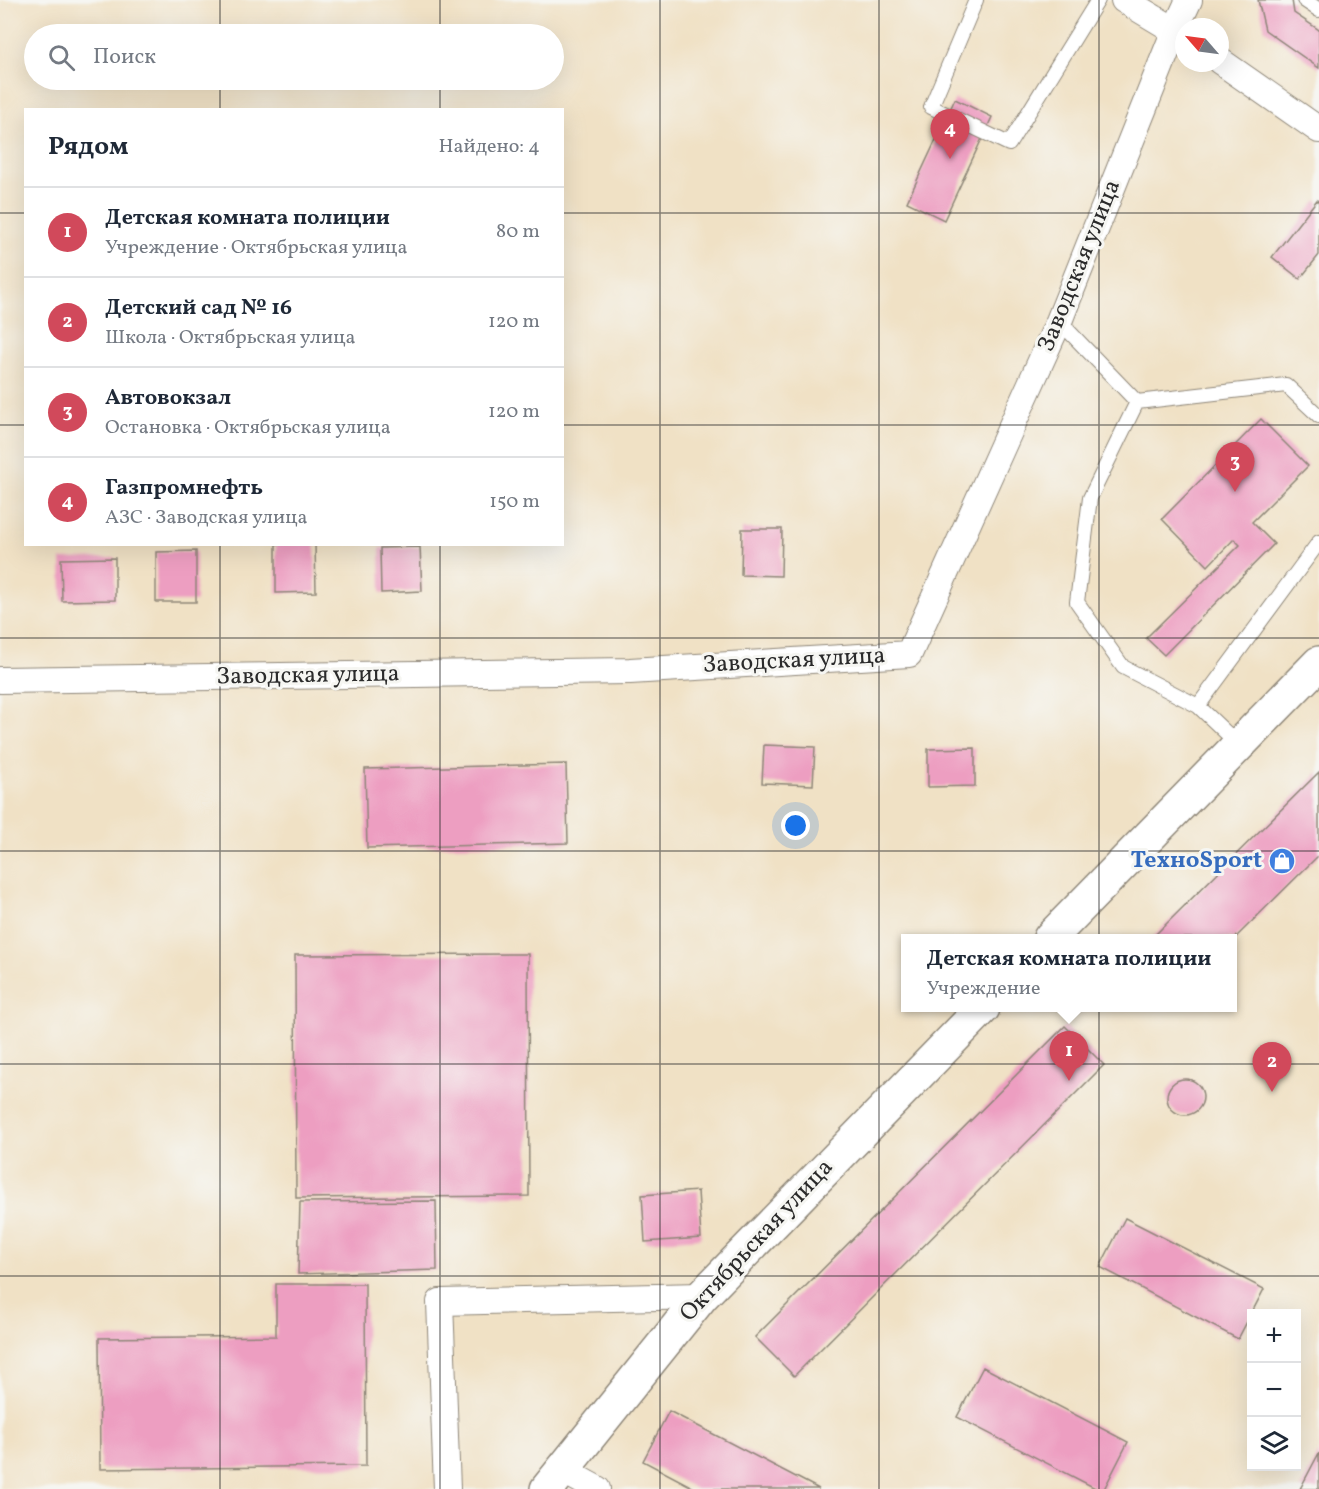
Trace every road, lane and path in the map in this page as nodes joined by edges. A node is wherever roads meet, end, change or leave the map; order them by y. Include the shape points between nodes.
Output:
1 (976, 0) edge
2 (1098, 0) edge
3 (1124, 0) edge
4 (1189, 0) edge
5 (1304, 0) edge
6 (1319, 10) edge
7 (1184, 18) edge
8 (1175, 30) edge
9 (1175, 45) edge
10 (1229, 67) edge
11 (1319, 130) edge
12 (1059, 321) junction
13 (1137, 402) junction
14 (1319, 416) edge
15 (1319, 542) edge
16 (1319, 663) edge
17 (0, 680) edge
18 (1198, 706) junction
19 (1239, 745) junction
20 (1055, 934) edge
21 (979, 1012) edge
22 (702, 1296) junction
23 (555, 1480) edge
24 (447, 1489) edge
25 (597, 1489) edge

1 - 2 lane via 931,107 1009,144
3 - 8 street
4 - 7 street, Заводская улица
5 - 6 lane
9 - 12 street, Заводская улица
10 - 11 street
12 - 13 lane
12 - 17 street, Заводская улица via 909,654 630,671
13 - 14 lane via 1286,385
13 - 18 lane via 1090,498 1077,602 1124,667
15 - 18 lane
16 - 19 main road
18 - 19 lane
19 - 20 main road
21 - 22 main road, Октябрьская улица
22 - 23 main road, Октябрьская улица
22 - 24 street via 440,1302
23 - 25 street

